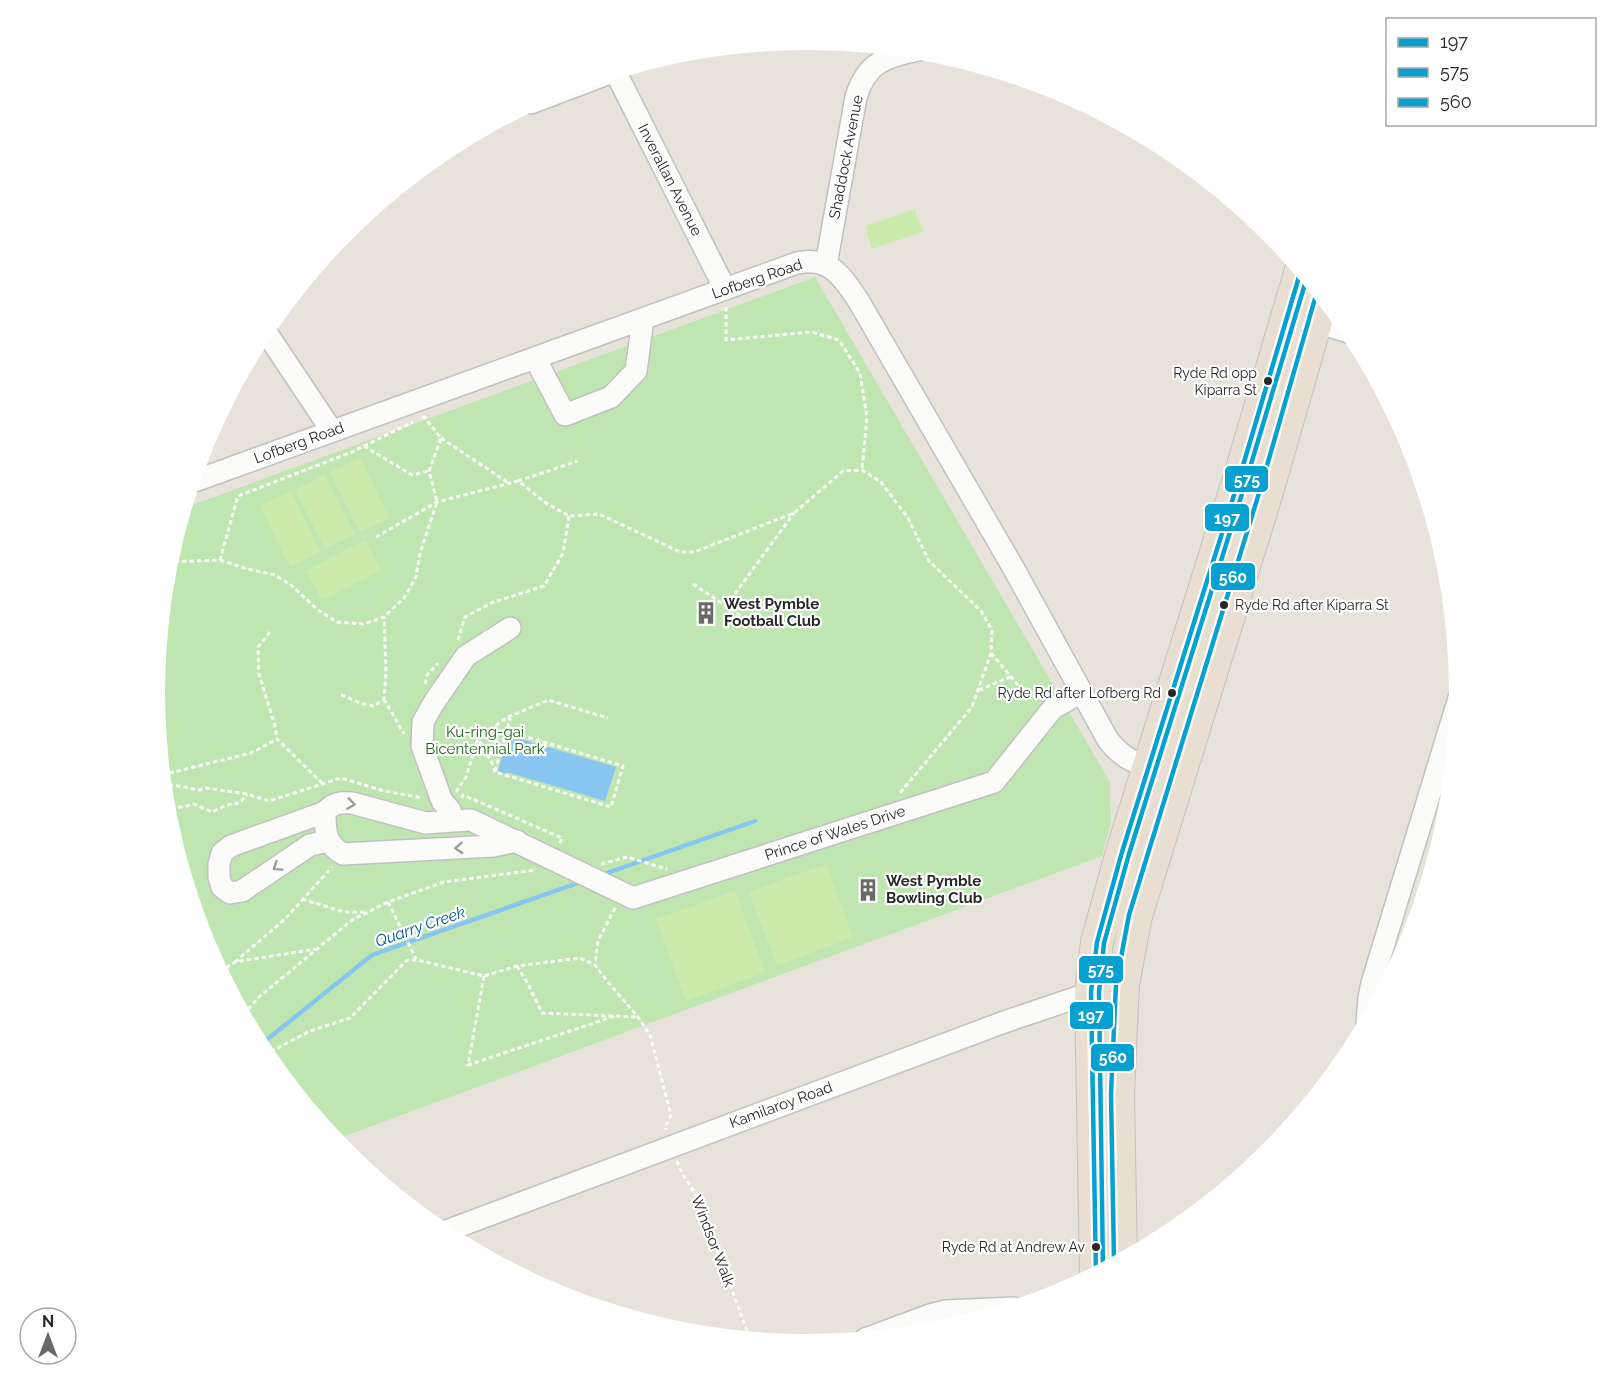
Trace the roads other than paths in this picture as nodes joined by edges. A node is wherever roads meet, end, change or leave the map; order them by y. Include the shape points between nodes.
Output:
1 (893, 55) edge
2 (619, 78) edge
3 (826, 265) junction
4 (1304, 285) edge
5 (725, 289) junction
6 (1309, 310) edge
7 (643, 319) junction
8 (1332, 322) edge
9 (271, 339) edge
10 (535, 358) junction
11 (332, 431) junction
12 (201, 479) edge
13 (510, 628) dead end
14 (1082, 692) junction
15 (1448, 734) edge
16 (1149, 767) junction
17 (1179, 775) junction
18 (330, 808) junction
19 (453, 821) junction
20 (517, 841) junction
21 (336, 848) junction
22 (1123, 984) junction
23 (1090, 992) junction
24 (1369, 1003) edge
25 (454, 1228) edge
26 (1121, 1252) edge
27 (1095, 1266) edge
28 (985, 1309) edge
29 (893, 1329) edge

1 - 3 street, Shaddock Avenue via 869,71 861,82
2 - 5 street, Inverallan Avenue
3 - 5 street, Lofberg Road via 815,261 797,263
3 - 14 street via 844,280 858,300
4 - 6 highway
5 - 7 street, Lofberg Road
6 - 8 street
6 - 16 highway via 1239,479
6 - 17 highway via 1268,492
7 - 10 street, Lofberg Road
7 - 10 street via 636,371 611,397 566,415
9 - 11 street
10 - 11 street, Lofberg Road
11 - 12 street, Lofberg Road
13 - 19 street via 465,656 423,722 422,746
14 - 16 street via 1114,748 1135,763
14 - 20 street, Prince of Wales Drive via 1053,708 994,782 633,897
15 - 24 street
16 - 17 street
16 - 23 highway via 1104,914
17 - 22 highway via 1136,916
18 -> 19 street, Prince of Wales Drive via 343,802 426,823
18 - 21 street via 326,830
21 -> 18 street via 310,845 242,891 230,893 219,877 222,853 231,846
19 - 20 street, Prince of Wales Drive via 471,820
20 -> 21 street via 493,846
22 - 23 street, Kamilaroy Road
22 - 26 highway via 1118,1094
23 - 25 street, Kamilaroy Road
23 - 27 highway
28 - 29 street via 946,1311

